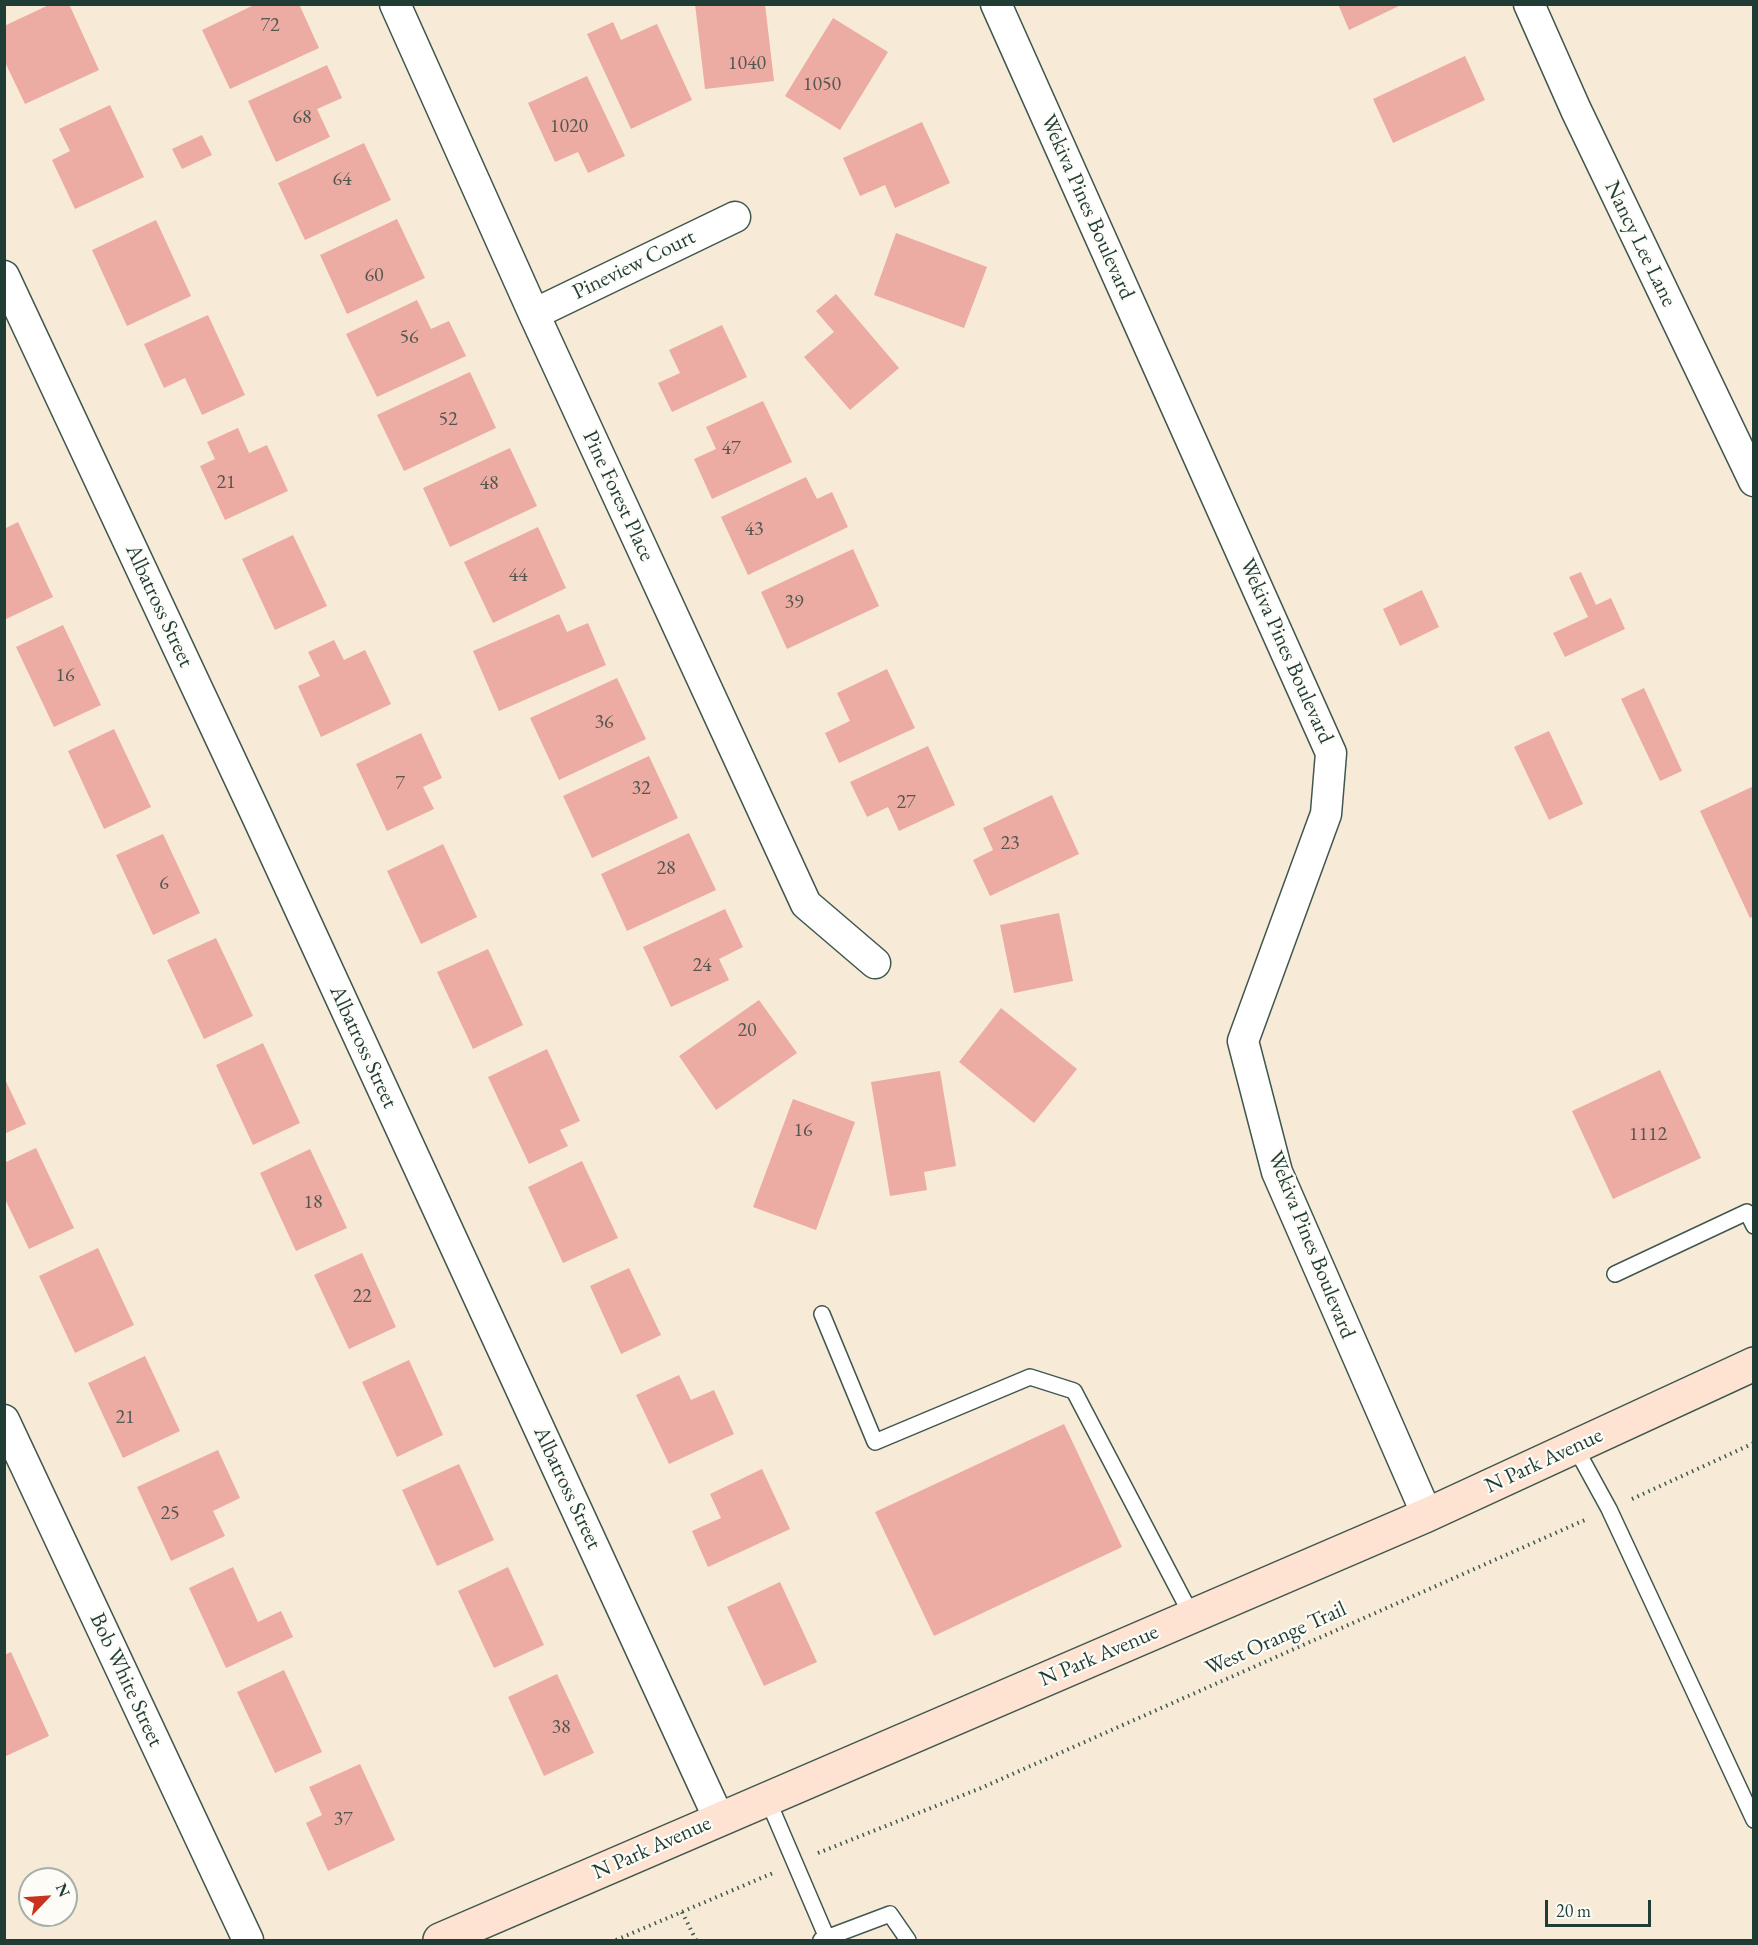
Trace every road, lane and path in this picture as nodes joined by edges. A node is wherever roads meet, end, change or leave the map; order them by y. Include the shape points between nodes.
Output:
1 (395, 4) edge
2 (996, 4) edge
3 (1529, 4) edge
4 (735, 217) dead end
5 (4, 276) edge
6 (534, 314) junction
7 (1754, 481) edge
8 (875, 963) dead end
9 (1754, 1226) edge
10 (1615, 1274) dead end
11 (822, 1314) dead end
12 (1754, 1364) edge
13 (4, 1420) edge
14 (1754, 1443) edge
15 (1575, 1447) junction
16 (1609, 1509) junction
17 (1428, 1515) junction
18 (1192, 1616) junction
19 (767, 1798) junction
20 (719, 1819) junction
21 (1754, 1820) edge
22 (810, 1857) dead end
23 (781, 1869) dead end
24 (682, 1912) junction
25 (824, 1939) edge
26 (248, 1941) edge
27 (440, 1941) edge
28 (616, 1941) edge
29 (696, 1941) edge
30 (908, 1941) edge

1 - 6 street, Pine Forest Place
2 - 17 street, Wekiva Pines Boulevard via 1331,753 1326,814 1243,1041 1277,1172
3 - 7 street, Nancy Lee Lane
4 - 6 street, Pineview Court
5 - 20 street, Albatross Street
6 - 8 street, Pine Forest Place via 806,904
9 - 10 lane via 1747,1212
11 - 18 lane via 875,1442 1030,1377 1074,1391
12 - 15 main road, N Park Avenue
13 - 26 street, Bob White Street
14 - 16 path, West Orange Trail
15 - 16 lane
15 - 17 main road, N Park Avenue
16 - 21 lane
16 - 22 path, West Orange Trail via 981,1788
17 - 18 main road, N Park Avenue
18 - 19 main road, N Park Avenue
19 - 20 main road, N Park Avenue
19 - 25 lane
20 - 27 main road, N Park Avenue
23 - 24 path
24 - 28 path
24 - 29 path
25 - 30 lane via 890,1914

